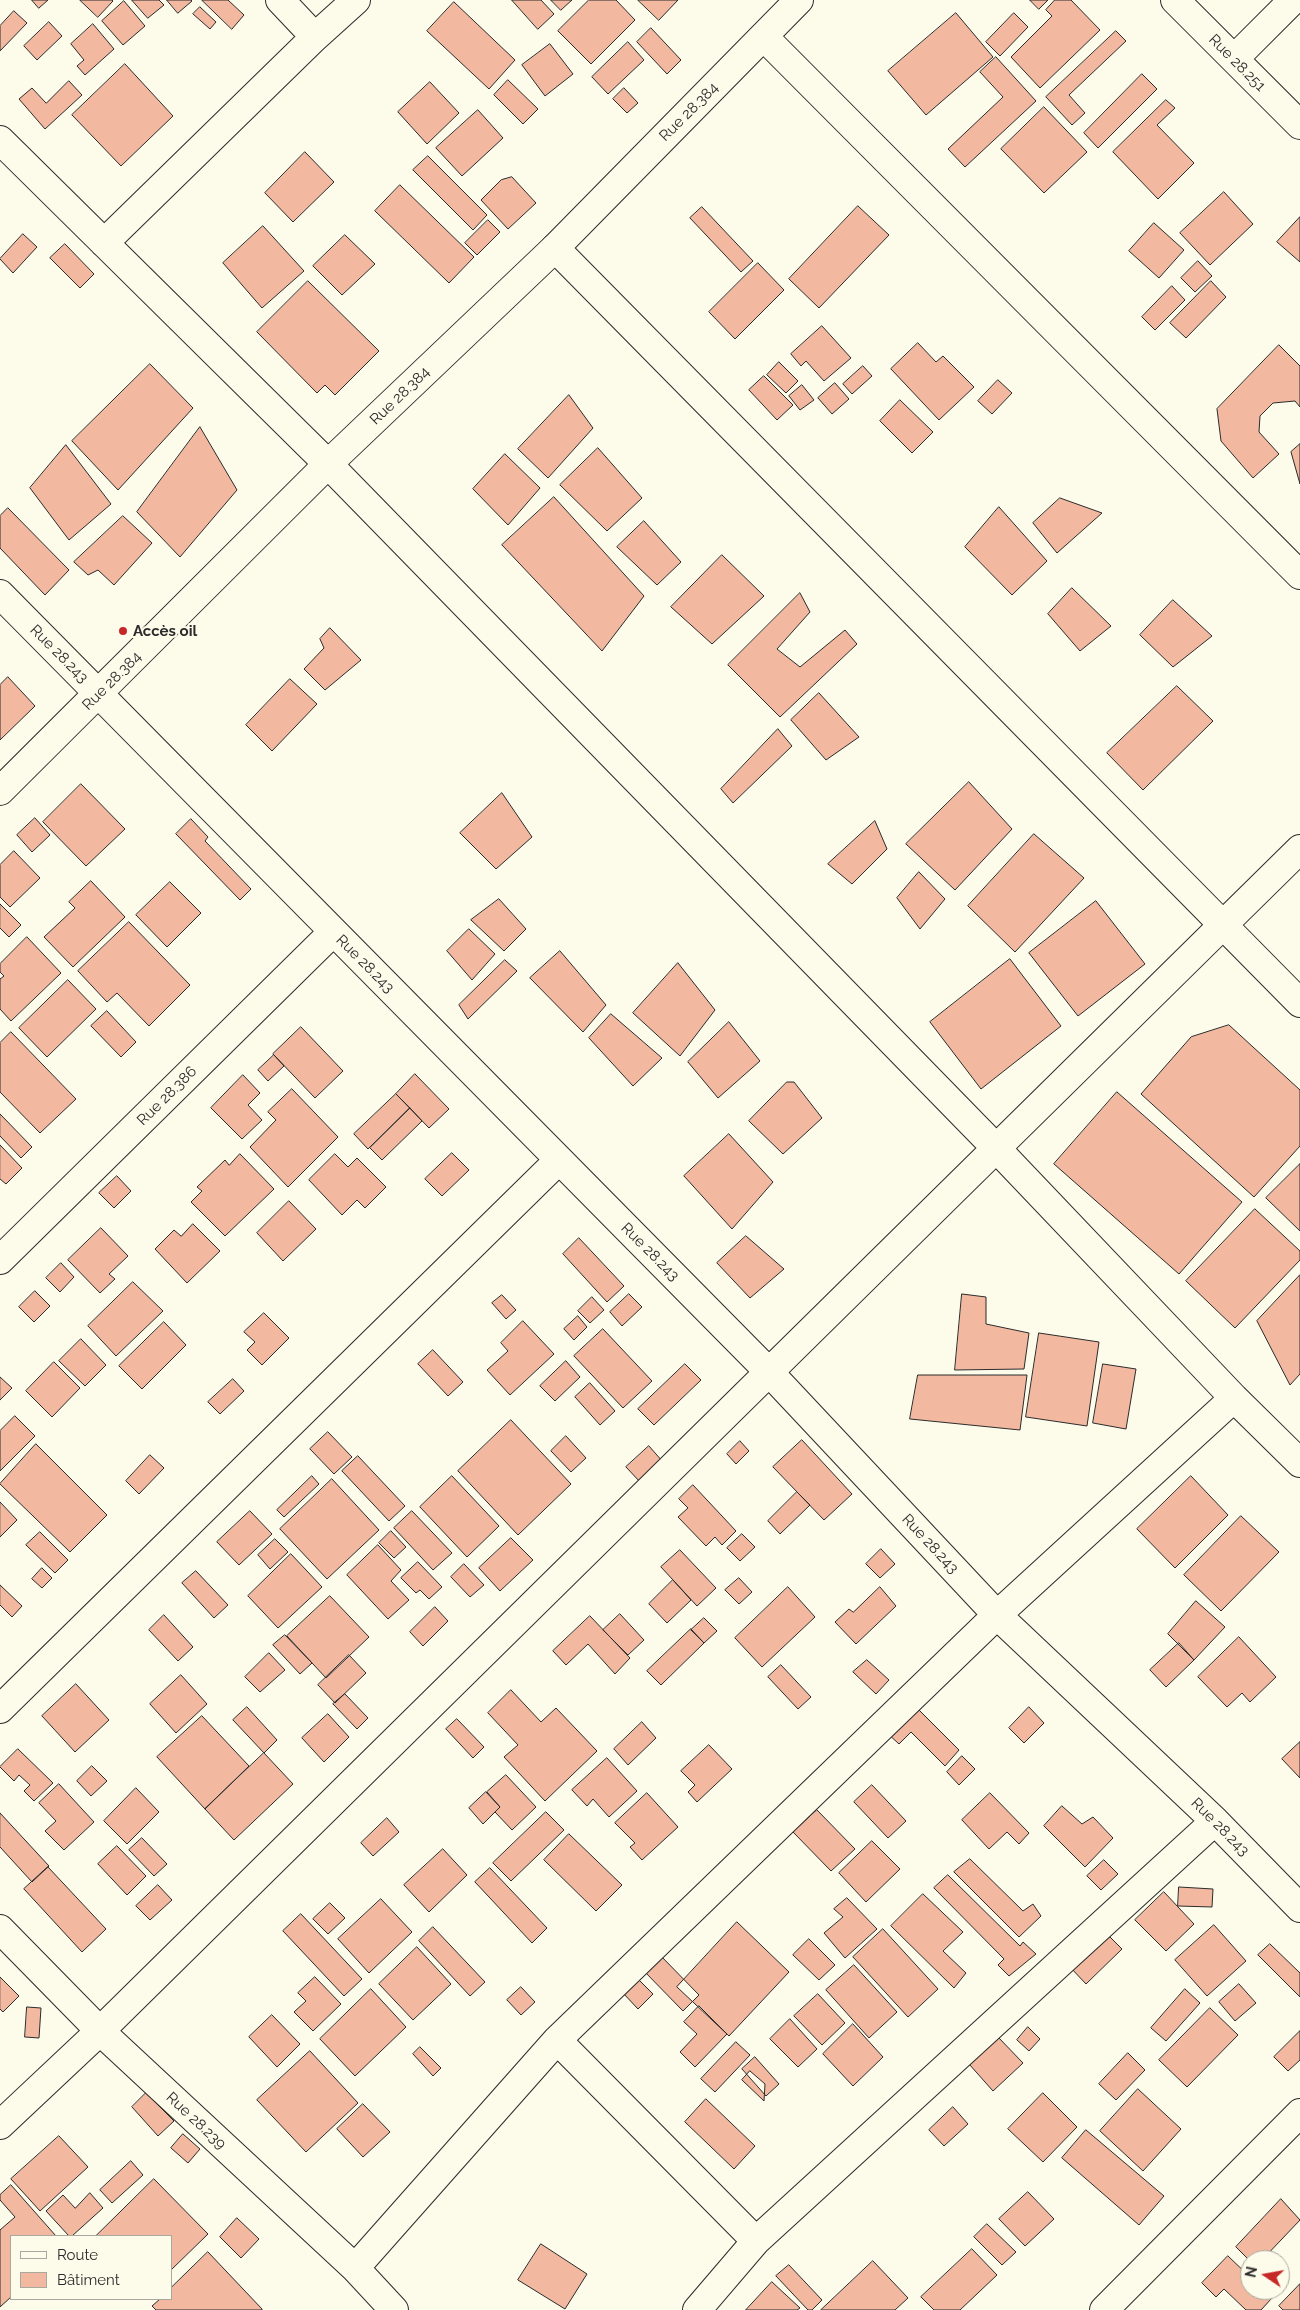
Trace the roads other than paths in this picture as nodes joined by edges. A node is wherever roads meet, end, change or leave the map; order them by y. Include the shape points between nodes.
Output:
1 (280, 0) edge
2 (356, 0) edge
3 (799, 0) edge
4 (1175, 0) edge
5 (1293, 0) edge
6 (315, 37) junction
7 (764, 37) junction
8 (1234, 59) junction
9 (1300, 126) edge
10 (0, 140) edge
11 (104, 244) junction
12 (555, 248) junction
13 (328, 464) junction
14 (1300, 575) edge
15 (0, 594) edge
16 (99, 694) junction
17 (0, 791) edge
18 (1300, 848) edge
19 (1223, 924) junction
20 (333, 932) junction
21 (1300, 1003) edge
22 (996, 1148) junction
23 (560, 1160) junction
24 (0, 1260) edge
25 (768, 1372) junction
26 (1234, 1398) junction
27 (1300, 1463) edge
28 (997, 1615) junction
29 (0, 1709) edge
30 (1215, 1821) junction
31 (1300, 1908) edge
32 (0, 1929) edge
33 (100, 2031) junction
34 (557, 2040) junction
35 (1300, 2114) edge
36 (0, 2124) edge
37 (756, 2241) junction
38 (355, 2268) junction
39 (394, 2310) edge
40 (697, 2310) edge
41 (1104, 2310) edge

1 - 6 street
2 - 6 street
3 - 7 street, Rue 28.384
4 - 8 street, Rue 28.251
5 - 8 street
6 - 11 street
7 - 12 street, Rue 28.384
7 - 14 street
8 - 9 street, Rue 28.251
10 - 11 street
11 - 13 street
12 - 13 street, Rue 28.384
12 - 19 street
13 - 16 street, Rue 28.384
13 - 22 street
15 - 16 street, Rue 28.243
16 - 17 street, Rue 28.384
16 - 20 street, Rue 28.243
18 - 19 street
19 - 21 street
19 - 22 street
20 - 23 street, Rue 28.243
20 - 24 street, Rue 28.386
22 - 25 street
22 - 26 street
23 - 25 street, Rue 28.243
23 - 29 street
25 - 28 street, Rue 28.243
25 - 33 street
26 - 27 street
26 - 28 street
28 - 30 street, Rue 28.243
28 - 34 street
30 - 31 street, Rue 28.243
30 - 37 street
32 - 33 street, Rue 28.239
33 - 36 street
33 - 38 street, Rue 28.239
34 - 37 street
34 - 38 street
35 - 41 street
37 - 40 street
38 - 39 street, Rue 28.239

